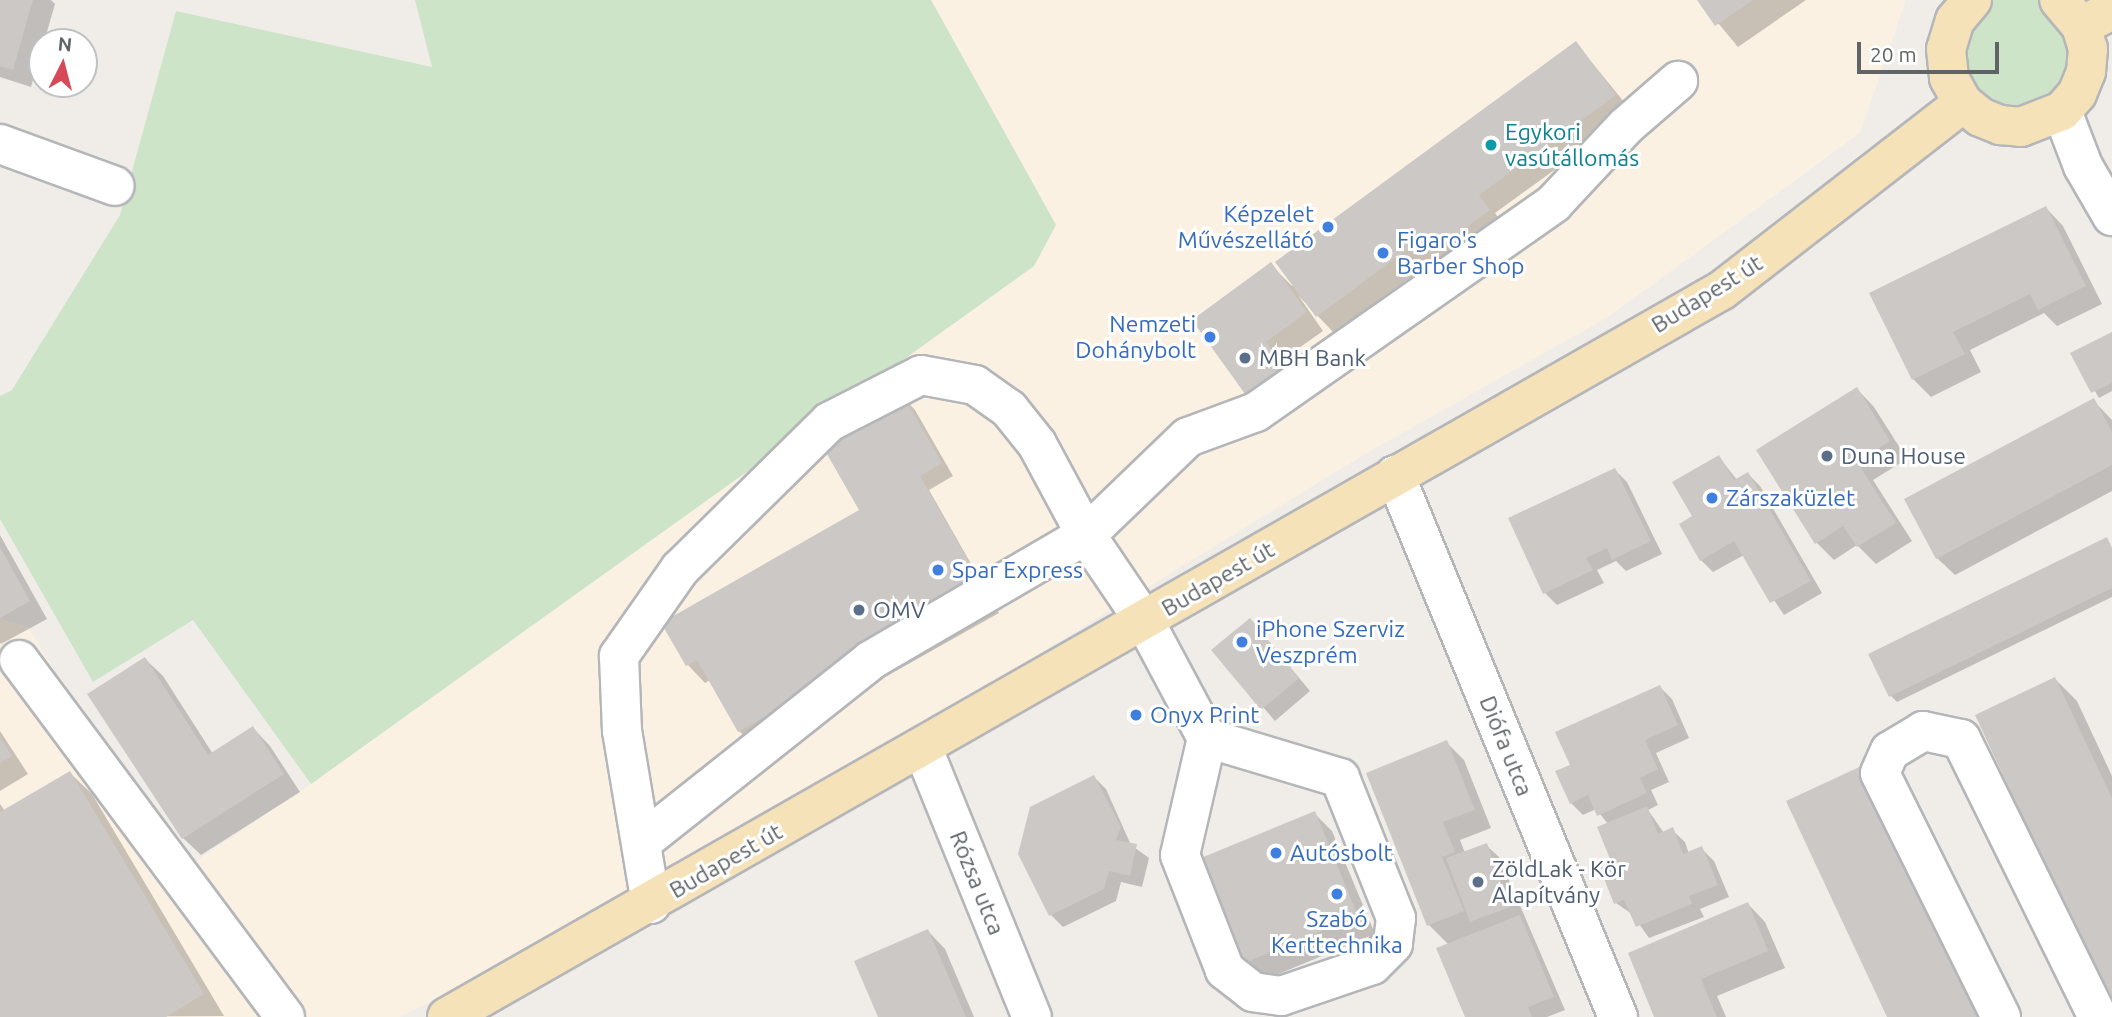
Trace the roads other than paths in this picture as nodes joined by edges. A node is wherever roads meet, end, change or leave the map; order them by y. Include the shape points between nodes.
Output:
1 (1972, 0) edge
2 (2084, 12) edge
3 (1678, 81) dead end
4 (1963, 103) junction
5 (2062, 111) junction
6 (0, 144) edge
7 (115, 186) dead end
8 (2112, 216) edge
9 (1395, 475) junction
10 (1086, 535) junction
11 (1145, 622) junction
12 (19, 660) dead end
13 (1207, 738) junction
14 (923, 749) junction
15 (643, 841) junction
16 (651, 904) junction
17 (285, 1017) edge
18 (447, 1017) edge
19 (1032, 1017) edge
20 (1618, 1017) edge
21 (2001, 1017) edge
22 (2098, 1017) edge

1 - 4 main road via 1955,20 1946,49 1949,78
2 - 5 main road via 2086,72 2077,94
3 - 10 street via 1626,126 1554,203 1256,411 1188,437
4 - 5 main road via 2000,125 2021,127
4 - 9 main road, Budapest út via 1915,145 1722,290
5 - 8 street via 2083,166
6 - 7 street
9 - 11 main road, Budapest út
9 - 20 street, Diófa utca
10 - 11 street
10 - 15 street via 871,660
10 - 15 street via 1037,444 1009,409 975,385 921,375 829,422 680,569 619,656 622,730
11 - 13 street
11 - 14 main road, Budapest út
12 - 17 street
13 - 13 street via 1340,778 1396,918 1393,944 1372,965 1281,996 1253,992 1225,970 1180,855
14 - 16 main road, Budapest út
14 - 19 street, Rózsa utca
15 - 16 street
16 - 18 main road, Budapest út
21 - 22 street via 1880,773 1890,751 1923,731 1961,739

